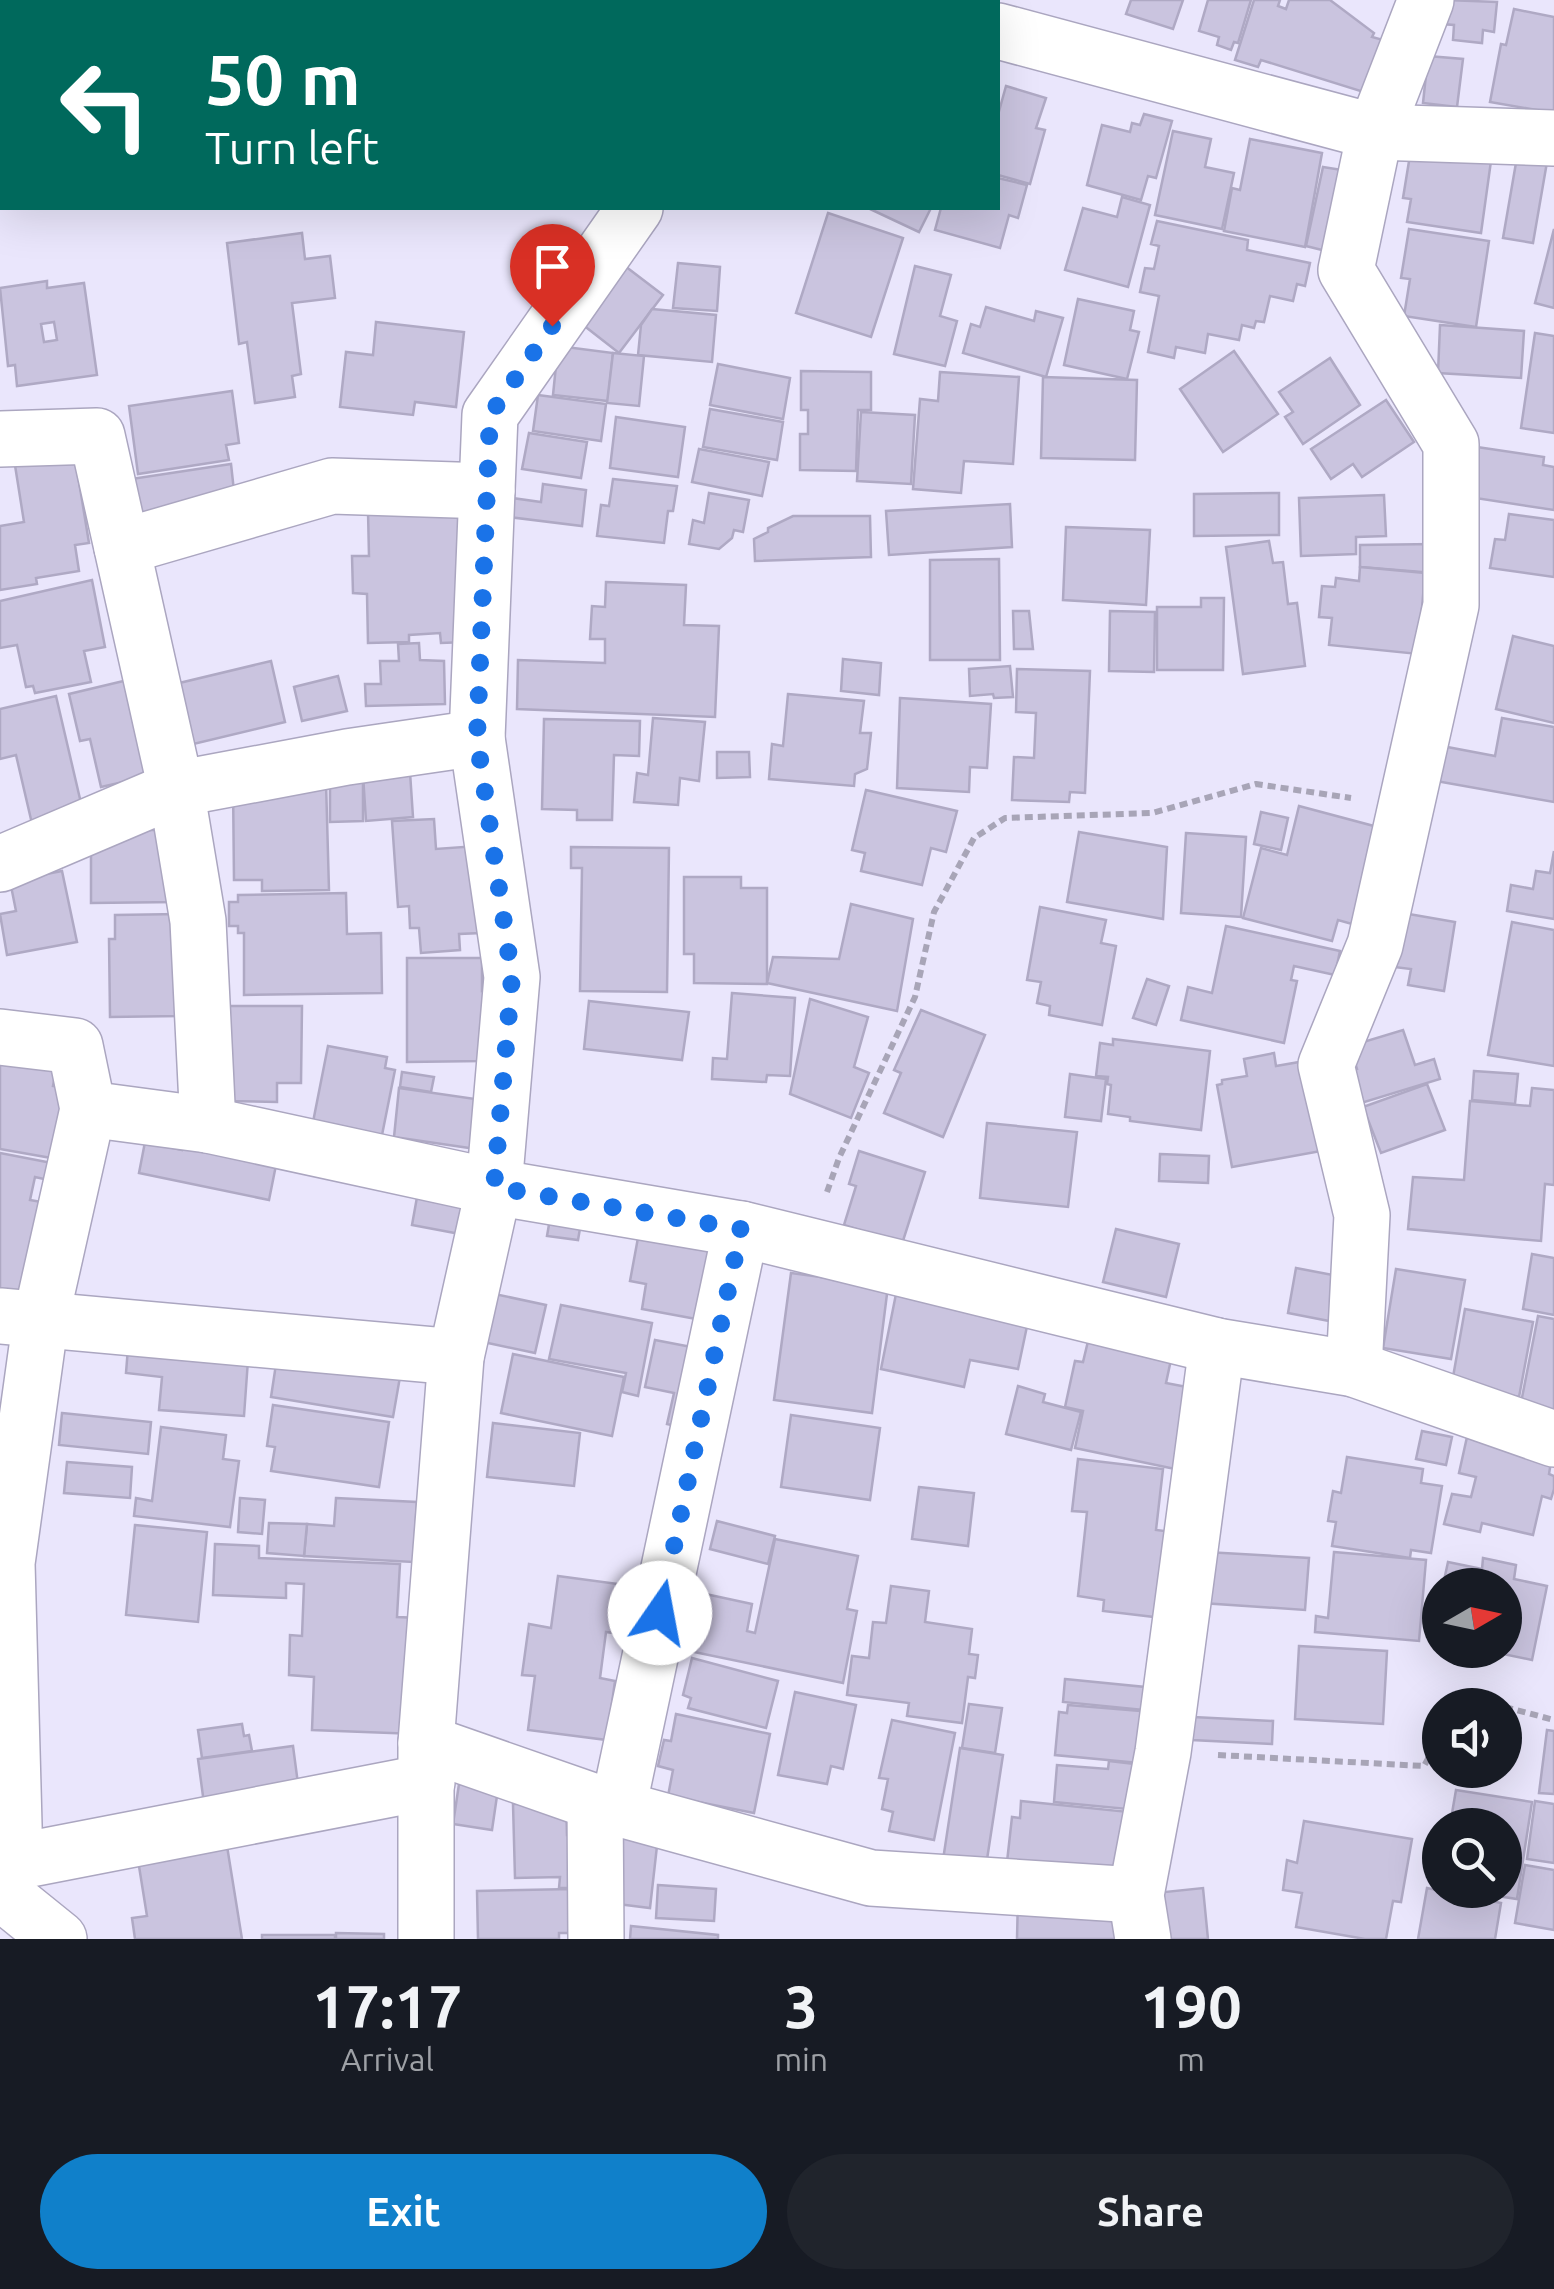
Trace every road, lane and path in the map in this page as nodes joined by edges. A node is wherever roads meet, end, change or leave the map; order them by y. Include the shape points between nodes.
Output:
1 (1426, 0) edge
2 (1000, 32) edge
3 (1375, 132) junction
4 (1554, 138) edge
5 (634, 210) edge
6 (0, 439) edge
7 (487, 491) junction
8 (122, 547) junction
9 (477, 738) junction
10 (176, 789) junction
11 (1406, 806) junction
12 (0, 864) edge
13 (0, 1037) edge
14 (88, 1109) junction
15 (208, 1125) junction
16 (494, 1187) junction
17 (741, 1229) junction
18 (808, 1246) junction
19 (21, 1317) edge
20 (1217, 1346) junction
21 (456, 1356) junction
22 (1354, 1370) junction
23 (1554, 1439) edge
24 (1522, 1712) edge
25 (1554, 1720) edge
26 (1163, 1752) junction
27 (426, 1762) junction
28 (1422, 1766) edge
29 (606, 1805) junction
30 (8, 1885) edge
31 (1140, 1917) edge
32 (59, 1939) edge
33 (426, 1939) edge
34 (596, 1939) edge

1 - 3 street
2 - 3 street
3 - 4 street
3 - 11 street via 1346,270 1451,444 1451,605
5 - 7 street via 490,415
6 - 8 street via 97,436
7 - 8 street via 332,486
7 - 9 street
8 - 10 street
9 - 10 street
9 - 16 street via 512,977
10 - 12 street
10 - 15 street via 198,920
11 - 18 path via 1256,784 1152,813 1005,818 974,838 934,912 915,997 839,1158
11 - 22 street via 1375,944 1326,1065 1362,1214
13 - 14 street via 75,1046
14 - 15 street
14 - 19 street
15 - 16 street
16 - 17 street
16 - 21 street
17 - 18 street
17 - 29 street
18 - 20 street
19 - 21 street
19 - 30 street via 7,1564
20 - 22 street
20 - 26 street
21 - 27 street
22 - 23 street
24 - 25 path
26 - 28 path
26 - 31 street
27 - 29 street
27 - 30 street
27 - 33 street
29 - 31 street via 871,1878
29 - 34 street
30 - 32 street

